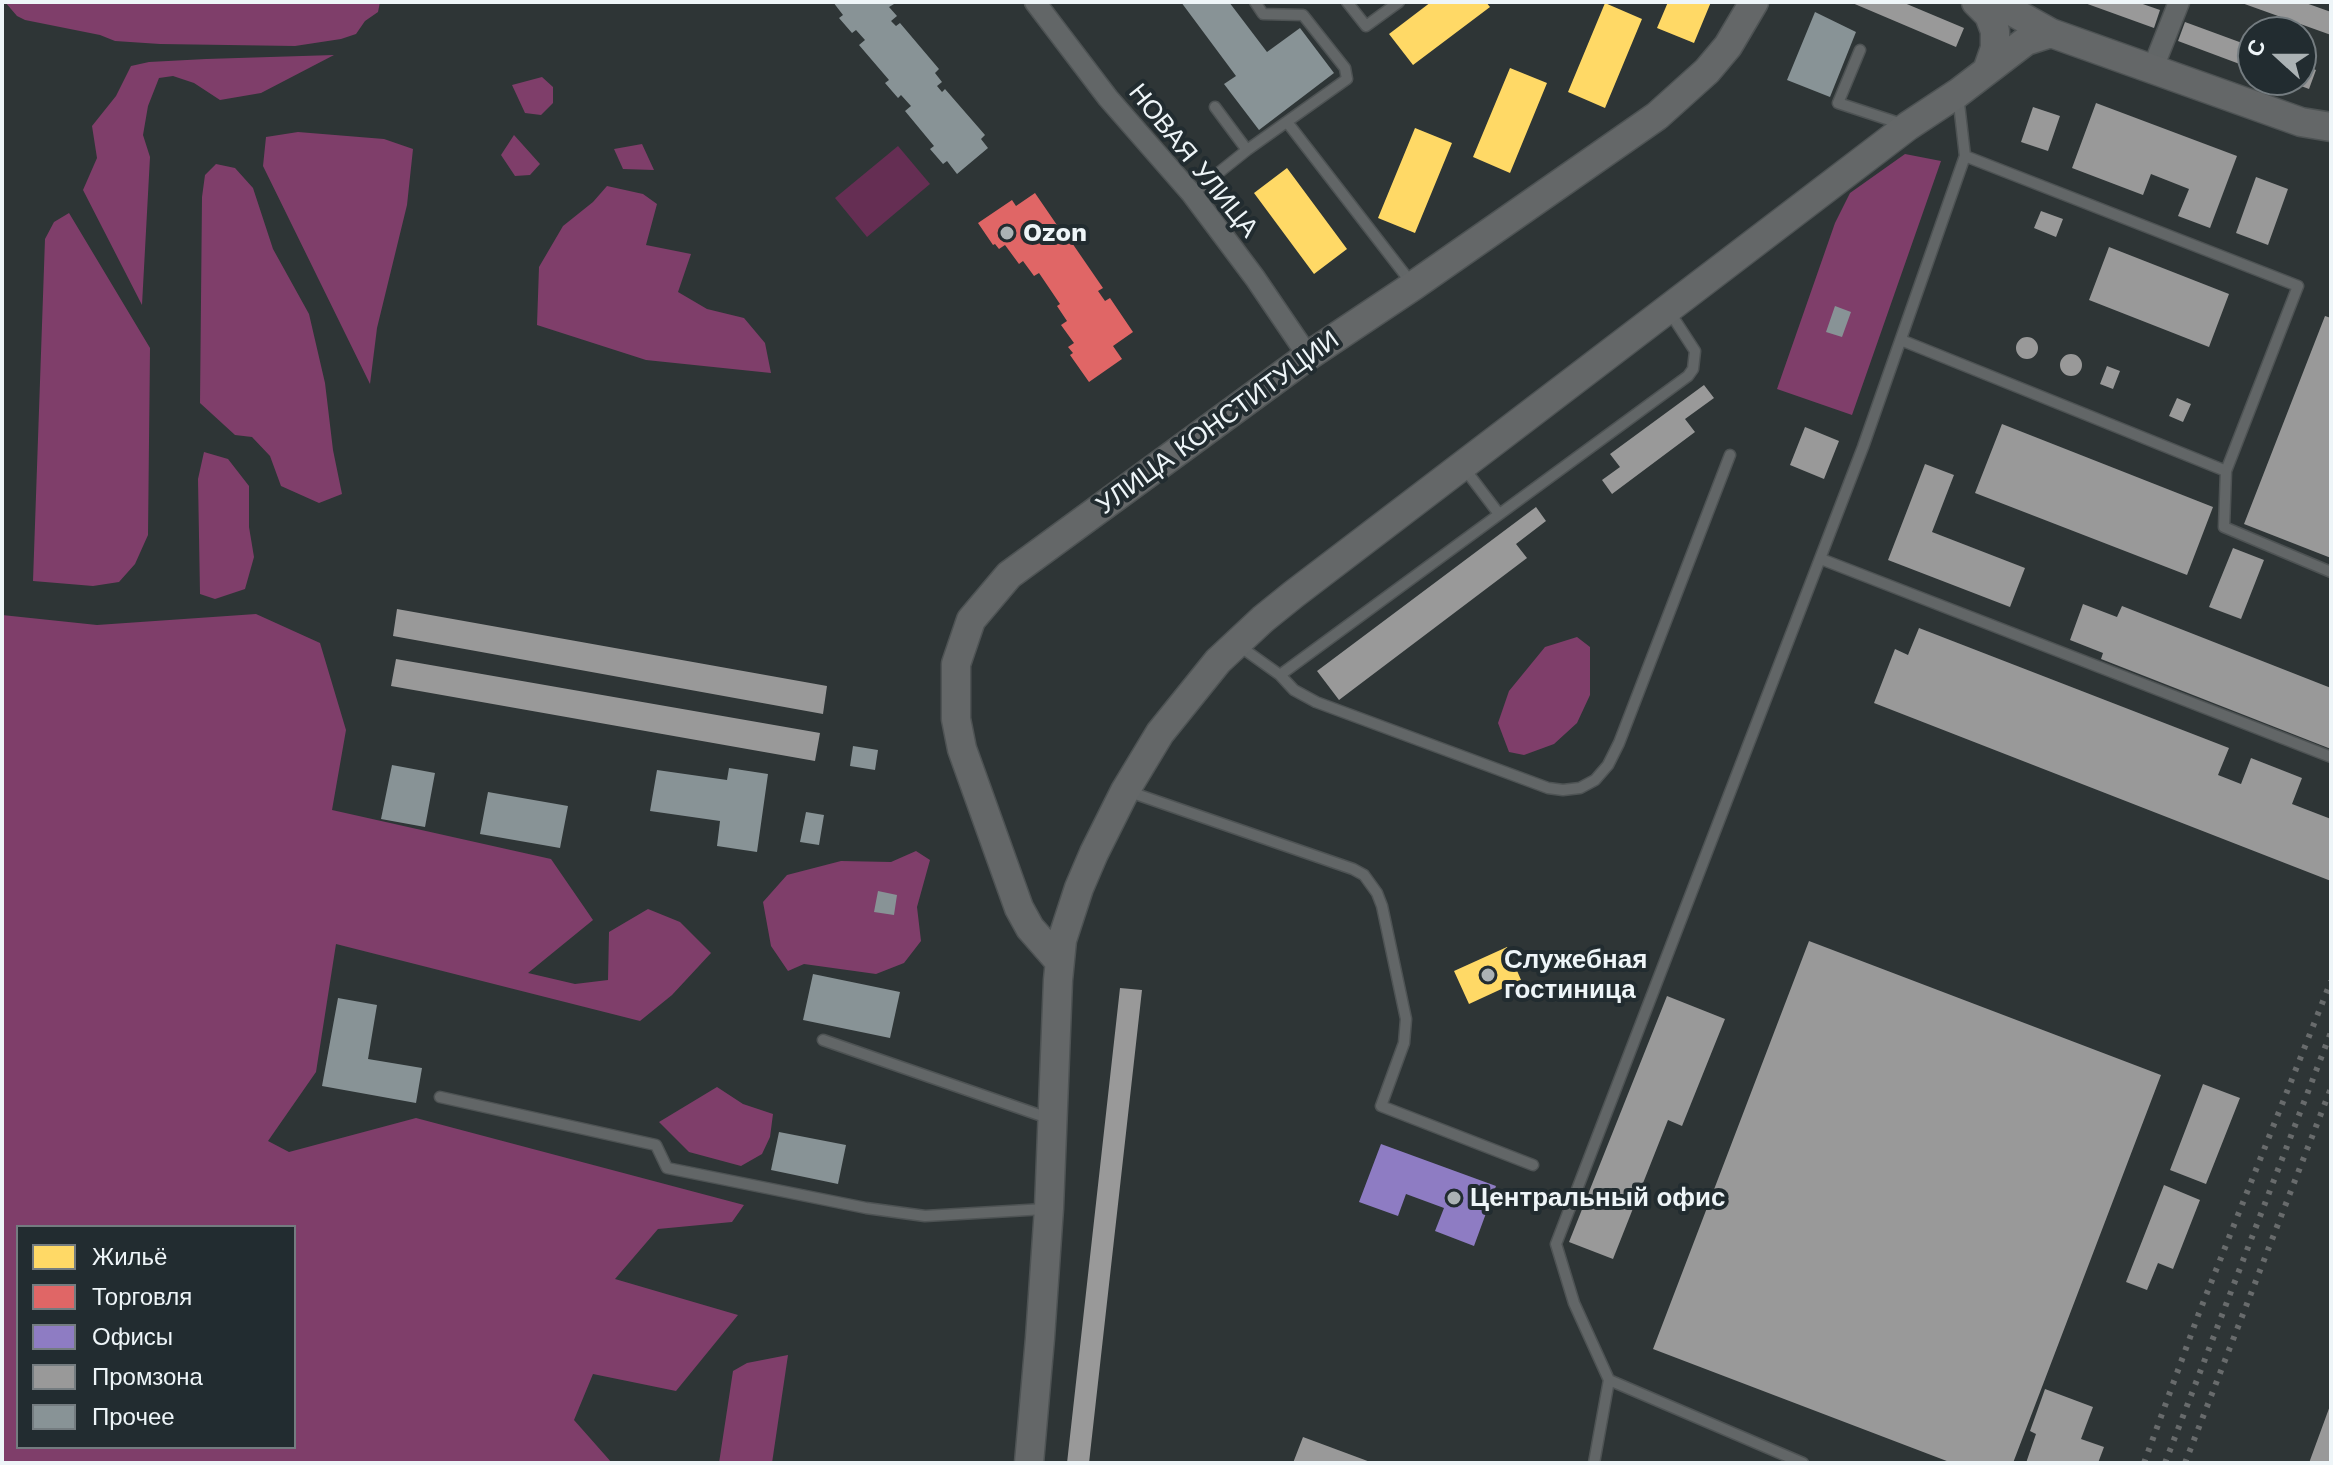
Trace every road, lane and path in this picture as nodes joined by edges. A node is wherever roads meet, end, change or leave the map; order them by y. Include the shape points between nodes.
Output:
1 (1035, 2) edge
2 (1255, 2) edge
3 (1347, 2) edge
4 (1399, 2) edge
5 (1754, 2) edge
6 (1976, 2) edge
7 (1996, 2) edge
8 (2179, 2) edge
9 (2051, 33) junction
10 (1860, 50) dead end
11 (1988, 68) junction
12 (2153, 68) junction
13 (1958, 93) junction
14 (1215, 107) dead end
15 (1287, 122) junction
16 (1908, 126) junction
17 (2331, 127) edge
18 (1247, 150) junction
19 (1965, 156) junction
20 (1192, 194) junction
21 (1413, 286) junction
22 (1668, 309) junction
23 (1901, 340) junction
24 (1308, 356) junction
25 (1730, 455) dead end
26 (1462, 465) junction
27 (2226, 471) junction
28 (1499, 514) junction
29 (1821, 559) junction
30 (2331, 572) edge
31 (1237, 644) junction
32 (1280, 675) junction
33 (2331, 757) edge
34 (1125, 791) junction
35 (1059, 961) junction
36 (823, 1040) dead end
37 (440, 1097) dead end
38 (1053, 1119) junction
39 (1533, 1165) dead end
40 (1049, 1208) junction
41 (1609, 1380) junction
42 (1029, 1463) edge
43 (1594, 1463) edge
44 (1803, 1463) edge

1 - 20 street, НОВАЯ УЛИЦА via 1108,98
2 - 15 lane via 1263,14 1303,15 1345,68 1347,79
3 - 4 lane via 1366,26
5 - 21 street, УЛИЦА КОНСТИТУЦИИ via 1714,63 1657,116
6 - 11 street via 1995,31
7 - 9 street
8 - 12 street
9 - 11 street via 2026,41
9 - 12 street
10 - 16 lane via 1838,103
11 - 13 street
12 - 17 street via 2301,122
13 - 16 street
13 - 19 lane
14 - 18 lane
15 - 18 lane
15 - 21 lane
16 - 22 street
18 - 20 lane
19 - 23 lane
19 - 27 lane via 2298,286
20 - 24 street, НОВАЯ УЛИЦА
21 - 24 street, УЛИЦА КОНСТИТУЦИИ
22 - 26 street
22 - 28 lane via 1695,351 1688,376
23 - 27 lane
23 - 29 lane
24 - 35 street, УЛИЦА КОНСТИТУЦИИ via 1009,575 971,620 956,664 962,749 1019,908
25 - 32 lane via 1619,743 1595,780 1580,788 1548,788 1316,702
26 - 28 lane
26 - 31 street
27 - 30 lane via 2224,527
28 - 32 lane
29 - 33 lane
29 - 41 lane via 1556,1244 1574,1303
31 - 32 lane
31 - 34 street via 1160,733
34 - 35 street via 1079,888
34 - 39 lane via 1364,875 1382,906 1406,1019 1404,1043 1381,1106
35 - 38 street
36 - 38 lane
37 - 40 lane via 656,1145 667,1168 866,1208 925,1216
38 - 40 street
40 - 42 street
41 - 43 lane
41 - 44 lane

